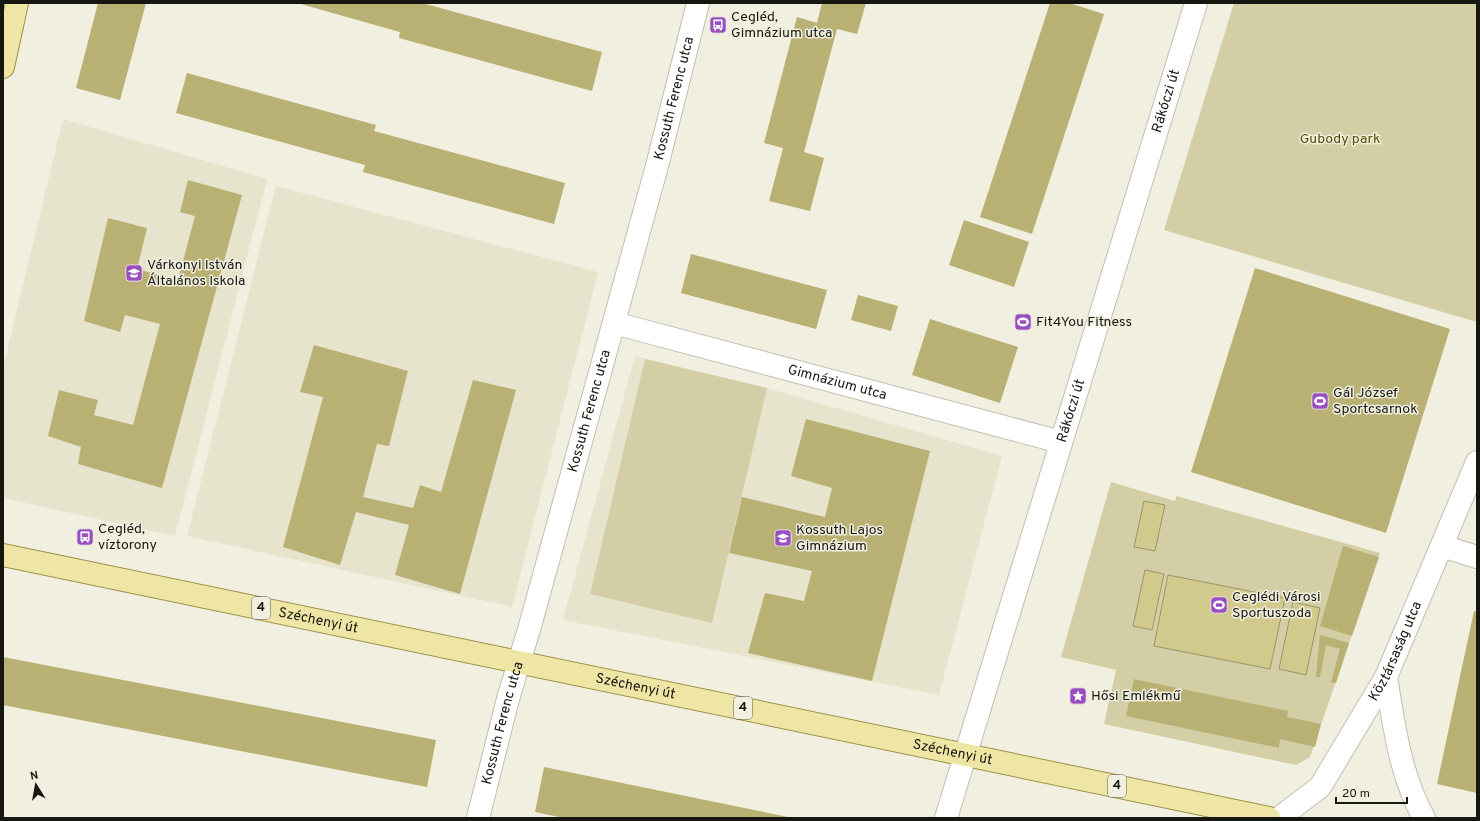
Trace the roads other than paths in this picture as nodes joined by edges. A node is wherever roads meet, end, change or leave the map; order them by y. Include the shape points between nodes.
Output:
1 (17, 3) edge
2 (698, 3) edge
3 (1196, 3) edge
4 (3, 67) edge
5 (614, 324) junction
6 (1061, 442) junction
7 (1477, 462) edge
8 (1442, 546) junction
9 (3, 555) edge
10 (1477, 557) edge
11 (520, 662) junction
12 (1386, 677) junction
13 (966, 754) junction
14 (478, 818) edge
15 (946, 818) edge
16 (1269, 818) edge
17 (1279, 818) edge
18 (1424, 818) edge

1 - 4 main road
2 - 5 street, Kossuth Ferenc utca
3 - 6 street, Rákóczi út
5 - 6 street, Gimnázium utca
5 - 11 street, Kossuth Ferenc utca
6 - 13 street, Rákóczi út
7 - 8 street, Köztársaság utca
8 - 10 street
8 - 12 street, Köztársaság utca
9 - 11 main road, Széchenyi út / 4
11 - 13 main road, Széchenyi út / 4
11 - 14 street, Kossuth Ferenc utca
12 - 17 street, Köztársaság utca via 1320,786
12 - 18 street via 1402,764
13 - 15 street, Rákóczi út
13 - 16 main road, Széchenyi út / 4

